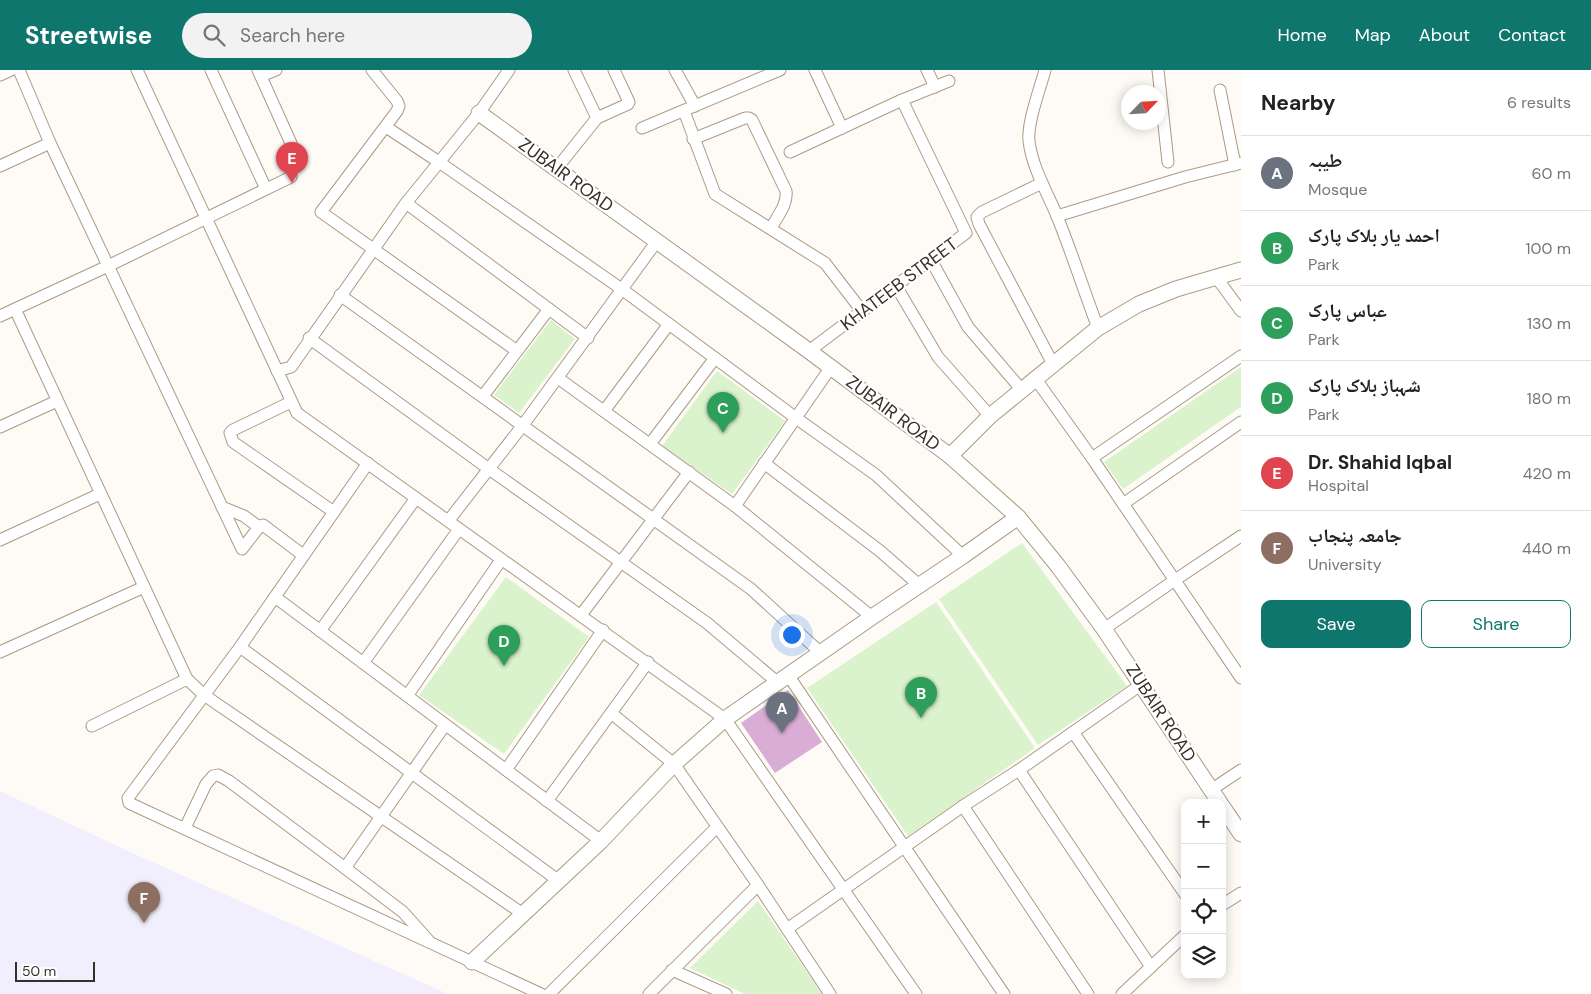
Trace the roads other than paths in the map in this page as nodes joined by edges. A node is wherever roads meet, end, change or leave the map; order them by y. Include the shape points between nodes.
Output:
1 (10, 70) edge
2 (19, 70) edge
3 (137, 70) edge
4 (212, 70) edge
5 (276, 70) edge
6 (372, 70) edge
7 (509, 70) edge
8 (574, 70) edge
9 (614, 70) edge
10 (675, 70) edge
11 (780, 70) edge
12 (815, 70) edge
13 (927, 70) edge
14 (1045, 70) edge
15 (1158, 70) edge
16 (260, 73) edge
17 (0, 75) edge
18 (949, 81) dead end
19 (935, 87) junction
20 (1220, 90) dead end
21 (902, 100) junction
22 (695, 106) junction
23 (684, 111) junction
24 (479, 113) junction
25 (597, 118) junction
26 (386, 128) junction
27 (642, 128) dead end
28 (842, 128) junction
29 (693, 138) junction
30 (50, 143) junction
31 (790, 152) dead end
32 (298, 161) dead end
33 (439, 162) junction
34 (1168, 162) dead end
35 (1238, 164) edge
36 (0, 166) edge
37 (557, 168) junction
38 (291, 176) dead end
39 (1042, 183) junction
40 (266, 189) junction
41 (406, 203) junction
42 (1057, 216) junction
43 (206, 218) junction
44 (979, 224) junction
45 (771, 228) junction
46 (966, 233) junction
47 (657, 242) junction
48 (372, 249) junction
49 (930, 260) junction
50 (108, 266) junction
51 (1241, 270) edge
52 (1216, 277) junction
53 (896, 286) junction
54 (623, 290) junction
55 (340, 295) junction
56 (15, 309) junction
57 (548, 309) junction
58 (862, 311) junction
59 (1241, 311) edge
60 (0, 316) edge
61 (669, 324) junction
62 (1098, 328) junction
63 (310, 338) junction
64 (588, 338) junction
65 (517, 351) junction
66 (809, 351) junction
67 (1241, 356) edge
68 (715, 358) junction
69 (1053, 364) junction
70 (831, 367) junction
71 (277, 371) junction
72 (558, 378) junction
73 (1035, 378) junction
74 (1021, 389) junction
75 (483, 396) junction
76 (57, 401) junction
77 (291, 402) junction
78 (604, 411) junction
79 (990, 416) junction
80 (796, 418) junction
81 (1241, 422) edge
82 (523, 425) junction
83 (0, 427) edge
84 (650, 444) junction
85 (950, 456) junction
86 (1092, 458) junction
87 (368, 463) junction
88 (764, 463) junction
89 (489, 469) junction
90 (689, 472) junction
91 (100, 494) junction
92 (416, 498) junction
93 (1123, 504) junction
94 (735, 506) junction
95 (222, 507) junction
96 (334, 512) junction
97 (1018, 517) junction
98 (449, 520) junction
99 (654, 520) junction
100 (259, 527) junction
101 (459, 529) junction
102 (1241, 536) edge
103 (0, 540) edge
104 (303, 555) junction
105 (964, 556) junction
106 (501, 560) junction
107 (623, 562) junction
108 (1175, 580) junction
109 (919, 585) junction
110 (144, 587) junction
111 (275, 597) junction
112 (581, 615) junction
113 (872, 617) junction
114 (1104, 629) junction
115 (603, 630) junction
116 (320, 631) junction
117 (240, 647) junction
118 (0, 652) edge
119 (821, 652) junction
120 (648, 662) junction
121 (363, 663) junction
122 (783, 678) junction
123 (1241, 678) edge
124 (186, 679) junction
125 (1142, 684) junction
126 (204, 696) junction
127 (407, 696) junction
128 (611, 713) junction
129 (725, 719) junction
130 (445, 725) junction
131 (92, 726) dead end
132 (1073, 732) junction
133 (674, 764) junction
134 (506, 770) junction
135 (1019, 770) junction
136 (1241, 770) edge
137 (412, 773) junction
138 (1216, 796) edge
139 (547, 801) junction
140 (963, 806) junction
141 (1226, 812) edge
142 (380, 817) junction
143 (718, 827) junction
144 (185, 828) junction
145 (1241, 834) edge
146 (601, 841) junction
147 (904, 848) junction
148 (346, 868) junction
149 (558, 881) junction
150 (758, 885) junction
151 (1182, 889) edge
152 (845, 890) junction
153 (1241, 893) edge
154 (1226, 902) edge
155 (523, 914) junction
156 (787, 929) junction
157 (1181, 939) edge
158 (431, 944) junction
159 (472, 962) junction
160 (1150, 967) junction
161 (672, 970) junction
162 (541, 994) edge
163 (549, 994) edge
164 (649, 994) edge
165 (726, 994) edge
166 (830, 994) edge
167 (916, 994) edge
168 (1004, 994) edge
169 (1088, 994) edge
170 (1122, 994) edge

1 - 17 street
2 - 30 street
3 - 43 street
4 - 40 street
5 - 16 street
6 - 26 street via 399,106
7 - 24 street
8 - 25 street
9 - 25 street via 629,102
10 - 22 street
11 - 22 street
12 - 28 street
13 - 19 street
14 - 39 street via 1028,140
15 - 34 street
16 - 32 street
18 - 19 street
19 - 21 street
20 - 35 street
21 - 28 street
21 - 46 street, KHATEEB STREET
22 - 23 street
23 - 27 street
23 - 29 street
24 - 33 street
24 - 37 street, ZUBAIR ROAD
25 - 37 street
26 - 33 street
26 - 48 street via 321,212
28 - 31 street
29 - 45 street via 715,194
29 - 45 street via 744,118 752,120 786,191 785,203
30 - 36 street
30 - 50 street
33 - 41 street
33 - 54 street
35 - 42 street
37 - 47 street, ZUBAIR ROAD
38 - 40 street
39 - 42 street
39 - 44 street via 982,212 978,217
40 - 43 street
41 - 48 street
41 - 57 street
42 - 62 street
43 - 50 street
43 - 71 street
44 - 46 street
44 - 69 street
45 - 58 street via 826,263
46 - 49 street, KHATEEB STREET
47 - 54 street
47 - 66 street, ZUBAIR ROAD
48 - 55 street
48 - 65 street
49 - 53 street, KHATEEB STREET
49 - 74 street via 968,327
50 - 56 street
50 - 95 street
51 - 52 street
52 - 59 street
52 - 62 street via 1139,304
53 - 58 street, KHATEEB STREET
53 - 79 street via 938,357
54 - 61 street
54 - 64 street
55 - 63 street
55 - 75 street
56 - 60 street
56 - 76 street
57 - 64 street
57 - 65 street
58 - 66 street, KHATEEB STREET
61 - 68 street
61 - 78 street
62 - 69 street
63 - 71 street via 291,367
63 - 89 street
64 - 72 street
65 - 75 street
66 - 70 street, ZUBAIR ROAD
67 - 86 street
68 - 80 street
68 - 84 street
69 - 73 street
70 - 80 street
70 - 85 street, ZUBAIR ROAD
71 - 77 street
72 - 78 street
72 - 82 street
73 - 74 street
73 - 86 street
74 - 79 street
75 - 82 street
76 - 83 street
76 - 91 street
77 - 87 street via 297,413
77 - 96 street via 233,430 231,438
78 - 84 street
79 - 85 street
80 - 88 street
80 - 105 street via 876,475
81 - 93 street
82 - 89 street
82 - 99 street
84 - 90 street
85 - 97 street, ZUBAIR ROAD
86 - 93 street
87 - 92 street
87 - 96 street
88 - 94 street
88 - 109 street via 880,551
89 - 98 street
89 - 107 street
90 - 94 street
90 - 99 street
91 - 103 street
91 - 110 street
92 - 98 street
92 - 116 street
93 - 108 street
94 - 113 street
95 - 100 street via 244,516
95 - 100 street via 242,550
96 - 104 street
97 - 105 street
97 - 114 street, ZUBAIR ROAD
98 - 101 street
99 - 107 street
99 - 119 street via 751,589
100 - 104 street via 267,527
101 - 106 street
101 - 121 street
102 - 108 street
104 - 111 street
105 - 109 street
106 - 112 street
106 - 127 street
107 - 112 street
107 - 122 street
108 - 114 street
108 - 123 street
109 - 113 street
110 - 118 street
110 - 124 street
111 - 116 street
111 - 117 street
112 - 115 street
113 - 119 street
114 - 125 street, ZUBAIR ROAD
115 - 120 street
115 - 134 street
116 - 121 street
117 - 126 street
117 - 137 street
119 - 122 street
120 - 128 street
120 - 129 street
121 - 127 street
122 - 129 street
122 - 147 street
124 - 126 street
124 - 131 street
125 - 132 street
125 - 138 street, ZUBAIR ROAD
126 - 142 street
126 - 144 street via 128,798 134,806
127 - 130 street
128 - 133 street
128 - 139 street
129 - 133 street
129 - 152 street
130 - 134 street
130 - 137 street
132 - 135 street
132 - 151 street
133 - 143 street
133 - 146 street
134 - 139 street
135 - 140 street
135 - 160 street
136 - 138 street
137 - 142 street
137 - 149 street
139 - 146 street
140 - 147 street
140 - 169 street
141 - 145 street
142 - 148 street
142 - 155 street
143 - 150 street
143 - 163 street
144 - 148 street via 206,784 218,775
144 - 158 street
146 - 149 street
147 - 152 street
147 - 168 street
148 - 158 street via 403,912
149 - 155 street
150 - 156 street
150 - 161 street
152 - 156 street
152 - 167 street
153 - 154 street
155 - 159 street
156 - 166 street
157 - 160 street
158 - 159 street
159 - 162 street
160 - 170 street
161 - 164 street
161 - 165 street

